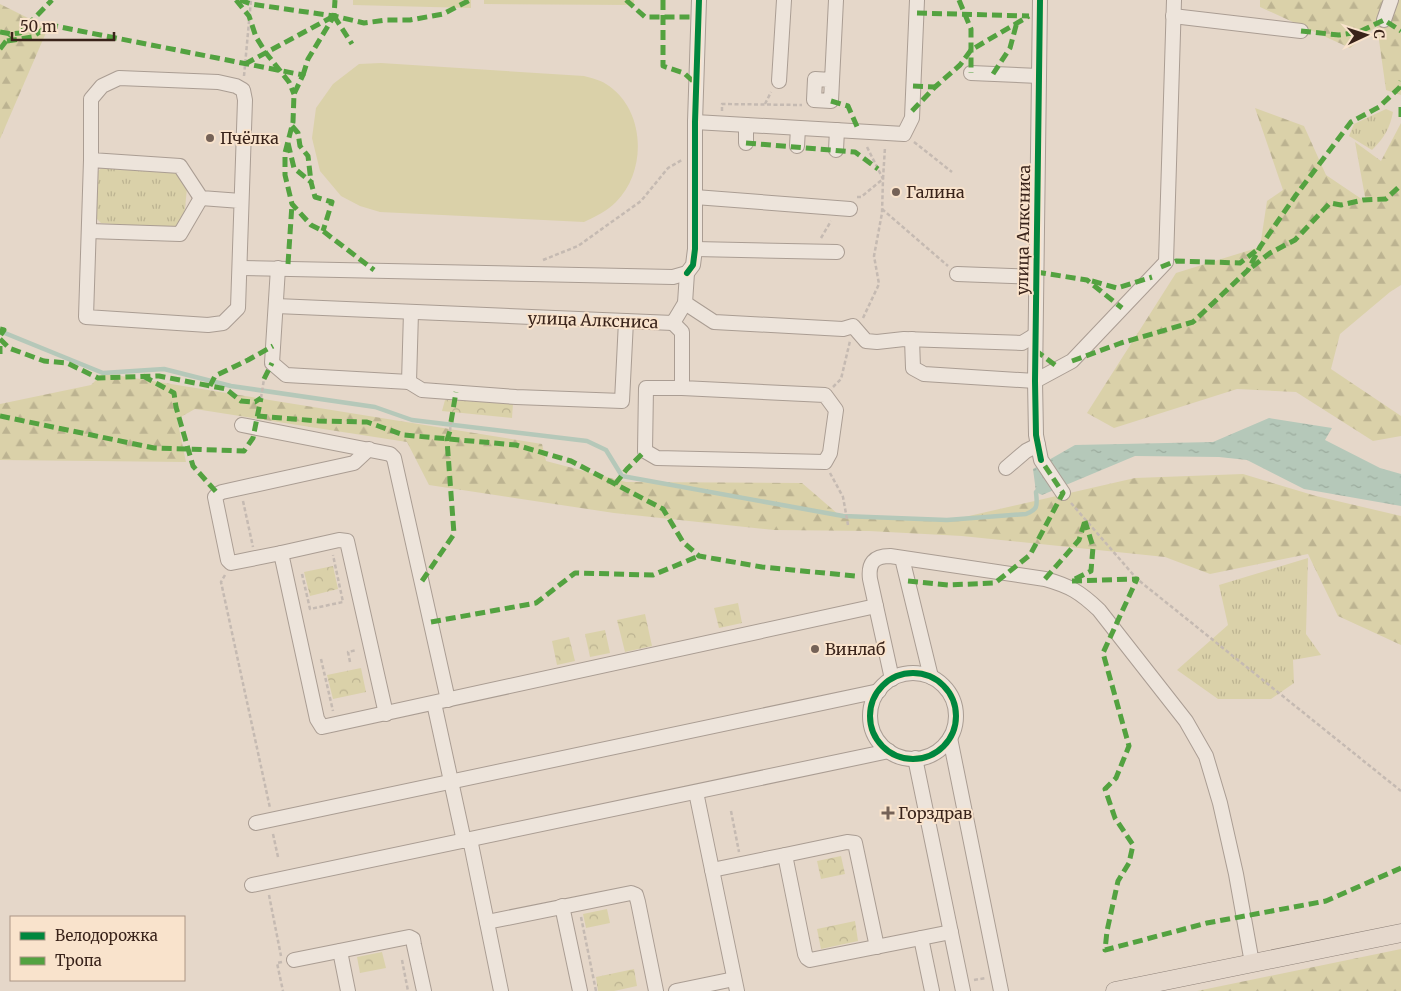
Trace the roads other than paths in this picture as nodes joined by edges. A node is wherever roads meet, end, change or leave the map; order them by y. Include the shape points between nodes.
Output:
1 (699, 0) edge
2 (784, 0) edge
3 (836, 0) edge
4 (917, 0) edge
5 (1040, 0) edge
6 (1174, 0) edge
7 (1390, 0) edge
8 (1174, 16) junction
9 (1384, 20) dead end
10 (1301, 31) dead end
11 (972, 73) dead end
12 (1039, 76) junction
13 (832, 80) dead end
14 (779, 81) dead end
15 (694, 122) junction
16 (746, 125) junction
17 (798, 128) junction
18 (837, 130) junction
19 (746, 143) dead end
20 (797, 146) dead end
21 (836, 150) dead end
22 (90, 160) junction
23 (695, 197) junction
24 (201, 198) junction
25 (241, 201) junction
26 (850, 209) dead end
27 (89, 231) junction
28 (695, 249) junction
29 (837, 252) dead end
30 (240, 268) junction
31 (278, 268) junction
32 (687, 273) junction
33 (956, 274) road end
34 (1036, 277) junction
35 (685, 303) junction
36 (276, 306) junction
37 (411, 312) junction
38 (626, 321) junction
39 (672, 323) junction
40 (1035, 335) junction
41 (912, 339) junction
42 (1034, 381) junction
43 (410, 382) junction
44 (682, 388) junction
45 (242, 425) dead end
46 (1038, 445) junction
47 (369, 450) junction
48 (1006, 468) dead end
49 (1063, 493) road end
50 (281, 552) junction
51 (902, 558) junction
52 (876, 606) junction
53 (931, 677) junction
54 (892, 679) junction
55 (879, 691) junction
56 (448, 700) junction
57 (434, 703) junction
58 (386, 714) junction
59 (950, 738) junction
60 (889, 751) junction
61 (915, 758) junction
62 (451, 781) junction
63 (696, 792) junction
64 (266, 821) road end
65 (467, 840) junction
66 (785, 855) junction
67 (712, 870) junction
68 (252, 886) dead end
69 (562, 906) junction
70 (487, 922) junction
71 (951, 932) junction
72 (1401, 932) edge
73 (922, 938) junction
74 (877, 947) junction
75 (340, 951) junction
76 (288, 961) road end
77 (1252, 963) junction
78 (736, 985) edge
79 (996, 985) edge
80 (964, 988) edge
81 (348, 991) edge
82 (424, 991) edge
83 (501, 991) edge
84 (580, 991) edge
85 (656, 991) edge
86 (676, 991) edge
87 (932, 991) edge
88 (1115, 991) edge

1 - 15 street, улица Алксниса
2 - 14 street
3 - 13 street
4 - 18 street via 912,118 904,134
5 - 12 street, улица Алксниса
6 - 8 street
7 - 9 street
8 - 10 street
8 - 42 street via 1166,262 1072,361
11 - 12 street
12 - 34 street, улица Алксниса
15 - 16 street
15 - 23 street, улица Алксниса
16 - 17 street
16 - 19 street
17 - 18 street
17 - 20 street
18 - 21 street
22 - 24 street via 180,166
22 - 25 street via 91,99 102,86 119,78 218,82 236,86 243,90 246,100
22 - 27 street
23 - 26 street
23 - 28 street, улица Алксниса
24 - 25 street
24 - 27 street via 180,234
25 - 30 street
27 - 30 street via 86,317 208,325 223,323 238,308
28 - 29 street
28 - 32 street, улица Алксниса via 693,266
30 - 31 street
31 - 32 street via 673,277
31 - 36 street
32 - 35 street, улица Алксниса
33 - 34 street
34 - 40 street, улица Алксниса
35 - 39 street, улица Алксниса
35 - 41 street via 714,322 842,329 853,326 866,341
36 - 37 street, улица Алксниса
36 - 43 street via 272,363 286,375
37 - 38 street, улица Алксниса
37 - 43 street
38 - 39 street, улица Алксниса
38 - 43 street via 622,401 422,390
39 - 44 street via 682,332
40 - 41 street via 1022,342
40 - 42 street, улица Алксниса
41 - 42 street via 913,368 924,374
42 - 46 street, улица Алксниса
44 - 44 street via 646,388 645,451 657,458 825,462 830,453 836,410 825,395
45 - 47 street
46 - 48 street
46 - 49 street, улица Алксниса via 1041,460
47 - 50 street via 354,463 240,488 215,497 227,557 232,563
47 - 56 street via 390,454 397,465
50 - 58 street via 347,541
50 - 58 street via 317,720 322,727
51 - 52 street via 883,556 871,563 869,571
51 - 53 street
51 - 77 street via 1045,579 1083,594 1099,610 1186,721 1206,756 1220,803
52 - 54 street
52 - 56 street
53 - 54 street via 916,673
53 - 59 street via 952,697 956,719
54 - 55 street
55 - 60 street via 873,702 871,724 875,735
55 - 62 street
56 - 57 street
57 - 58 street
57 - 62 street
59 - 61 street via 932,754
59 - 79 street
60 - 61 street
60 - 63 street
61 - 71 street
62 - 64 street
62 - 65 street
63 - 65 street
63 - 67 street
65 - 68 street
65 - 70 street
66 - 67 street
66 - 74 street via 807,958 814,960
66 - 74 street via 855,843
67 - 78 street
69 - 70 street
69 - 84 street
69 - 85 street via 632,892 636,895
70 - 83 street
71 - 73 street
71 - 80 street
72 - 77 main road
73 - 74 street
73 - 87 street
75 - 76 street
75 - 81 street
75 - 82 street via 409,937 413,939
77 - 88 main road
78 - 86 street

